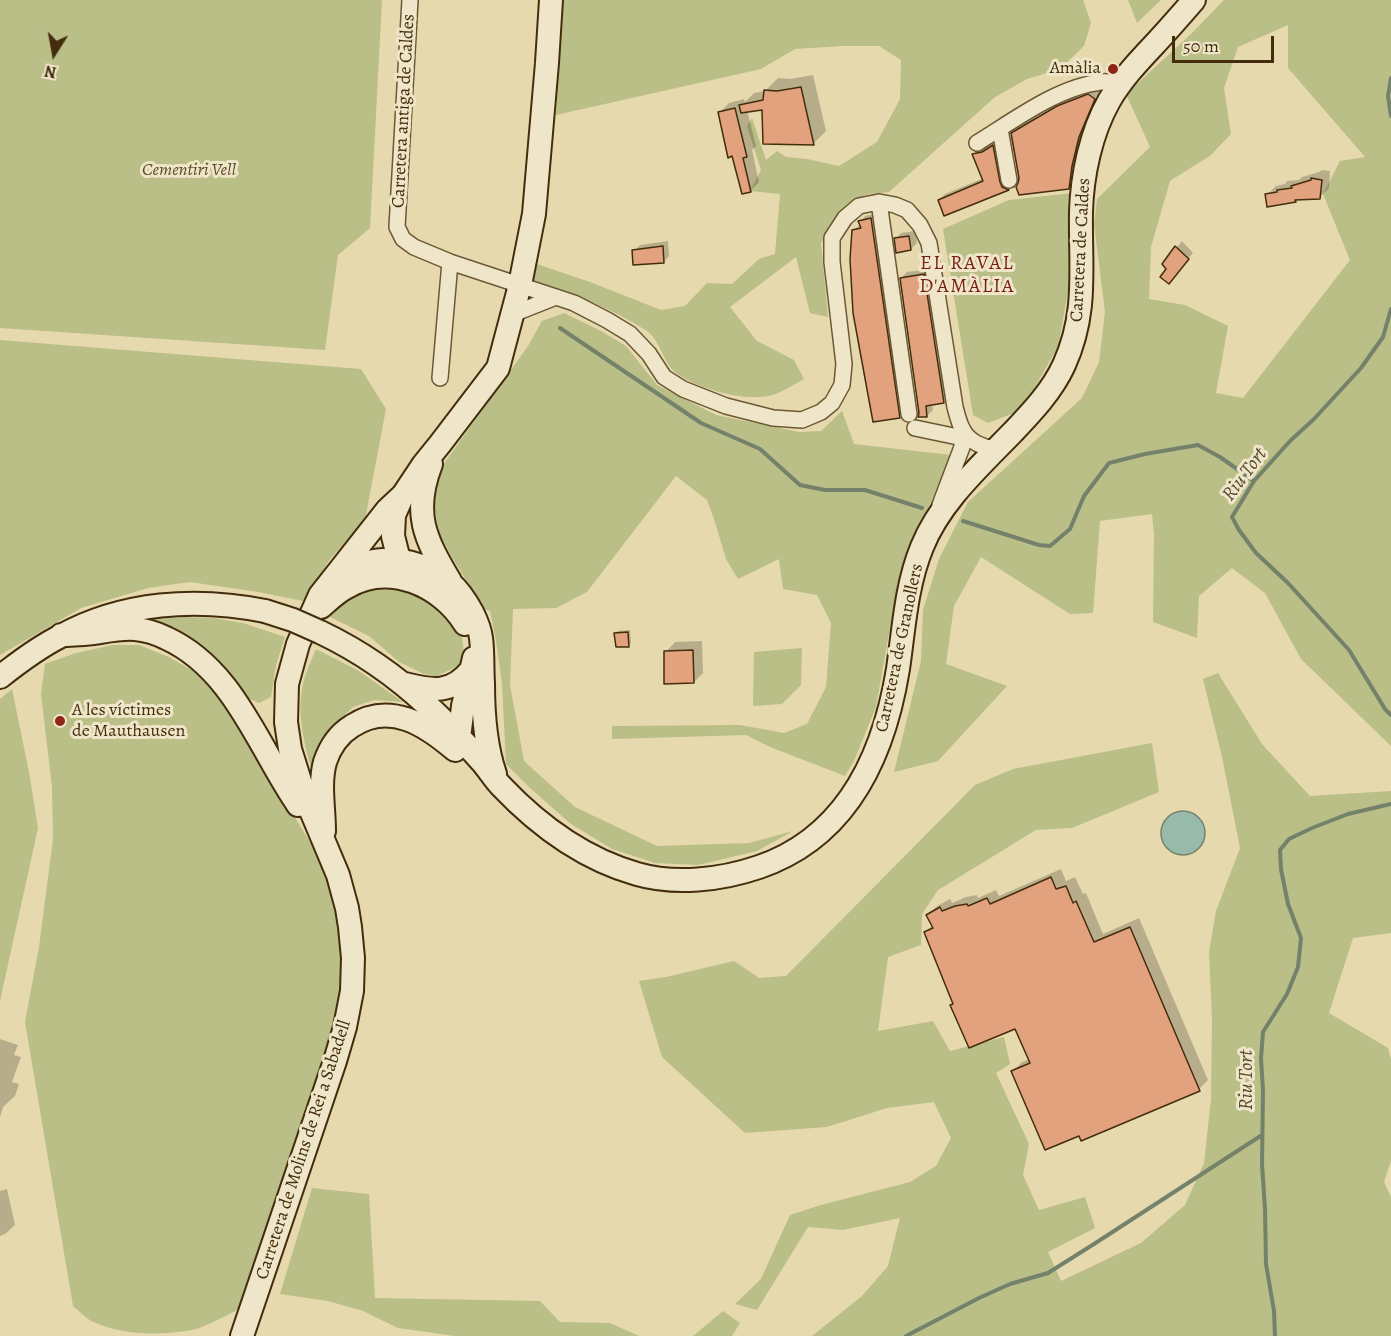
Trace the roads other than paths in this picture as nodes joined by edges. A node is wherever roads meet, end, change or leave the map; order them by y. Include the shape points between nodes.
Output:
1 (410, 0) edge
2 (551, 0) edge
3 (1194, 0) edge
4 (1120, 84) junction
5 (1000, 129) junction
6 (977, 143) dead end
7 (1009, 180) dead end
8 (879, 202) junction
9 (450, 262) junction
10 (520, 285) junction
11 (556, 297) junction
12 (513, 314) junction
13 (440, 378) dead end
14 (963, 434) junction
15 (996, 449) junction
16 (412, 501) junction
17 (933, 524) junction
18 (399, 561) junction
19 (341, 580) junction
20 (450, 581) junction
21 (451, 605) junction
22 (315, 624) junction
23 (62, 636) junction
24 (471, 670) junction
25 (0, 677) edge
26 (404, 684) junction
27 (285, 707) junction
28 (241, 709) junction
29 (459, 738) junction
30 (499, 784) junction
31 (323, 841) junction
32 (242, 1336) edge

1 - 9 street, Carretera antiga de Caldes via 397,227 414,247
2 - 10 main road via 534,214
3 - 4 main road, Carretera de Caldes
4 - 5 street via 1104,81 1070,90
4 - 15 main road, Carretera de Caldes via 1100,121 1087,164 1081,209 1081,308 1071,350 1048,391
5 - 6 street
5 - 7 street
8 - 11 street via 859,206 832,238 844,364 842,385 832,403 802,420 773,418 734,408 683,389 664,377 630,334
8 - 14 street via 907,210 929,243 955,407
8 - 14 street via 912,421
9 - 10 street, Carretera antiga de Caldes
9 - 13 street
10 - 11 street
10 - 12 main road
11 - 12 street
12 - 16 main road via 498,368 423,465
14 - 15 street via 986,448
14 - 17 street via 962,447
15 - 17 main road, Carretera de Granollers
16 - 18 main road via 394,515
16 - 19 main road via 387,510
16 - 20 main road
17 - 30 main road, Carretera de Granollers via 912,580 894,690 873,760 848,803 818,834 799,847 764,865 728,876 666,879 641,875 618,868 566,841
18 - 19 main road
18 - 20 main road
18 - 21 main road via 407,570 430,580
19 - 21 main road via 406,579 438,593
19 - 22 main road
20 - 30 main road via 463,597 481,637 486,736
21 - 24 main road via 474,645
22 - 23 main road, Carretera de Granollers, bridge via 237,606 162,605 117,614
22 - 26 main road, Carretera de Granollers
22 - 27 main road, Carretera de Molins de Rei a Sabadell via 298,644
23 - 25 main road, Carretera de Granollers
23 - 28 main road via 133,629 155,633 202,661
24 - 26 main road via 459,682 440,690
24 - 29 main road
26 - 29 main road, Carretera de Granollers
27 - 28 main road via 264,714
27 - 31 main road, Carretera de Molins de Rei a Sabadell via 290,749
28 - 31 main road
29 - 30 main road, Carretera de Granollers
30 - 31 main road via 418,723 374,716 347,729 329,750 322,779
31 - 32 main road, Carretera de Molins de Rei a Sabadell via 347,908 353,974 351,1000 335,1061

